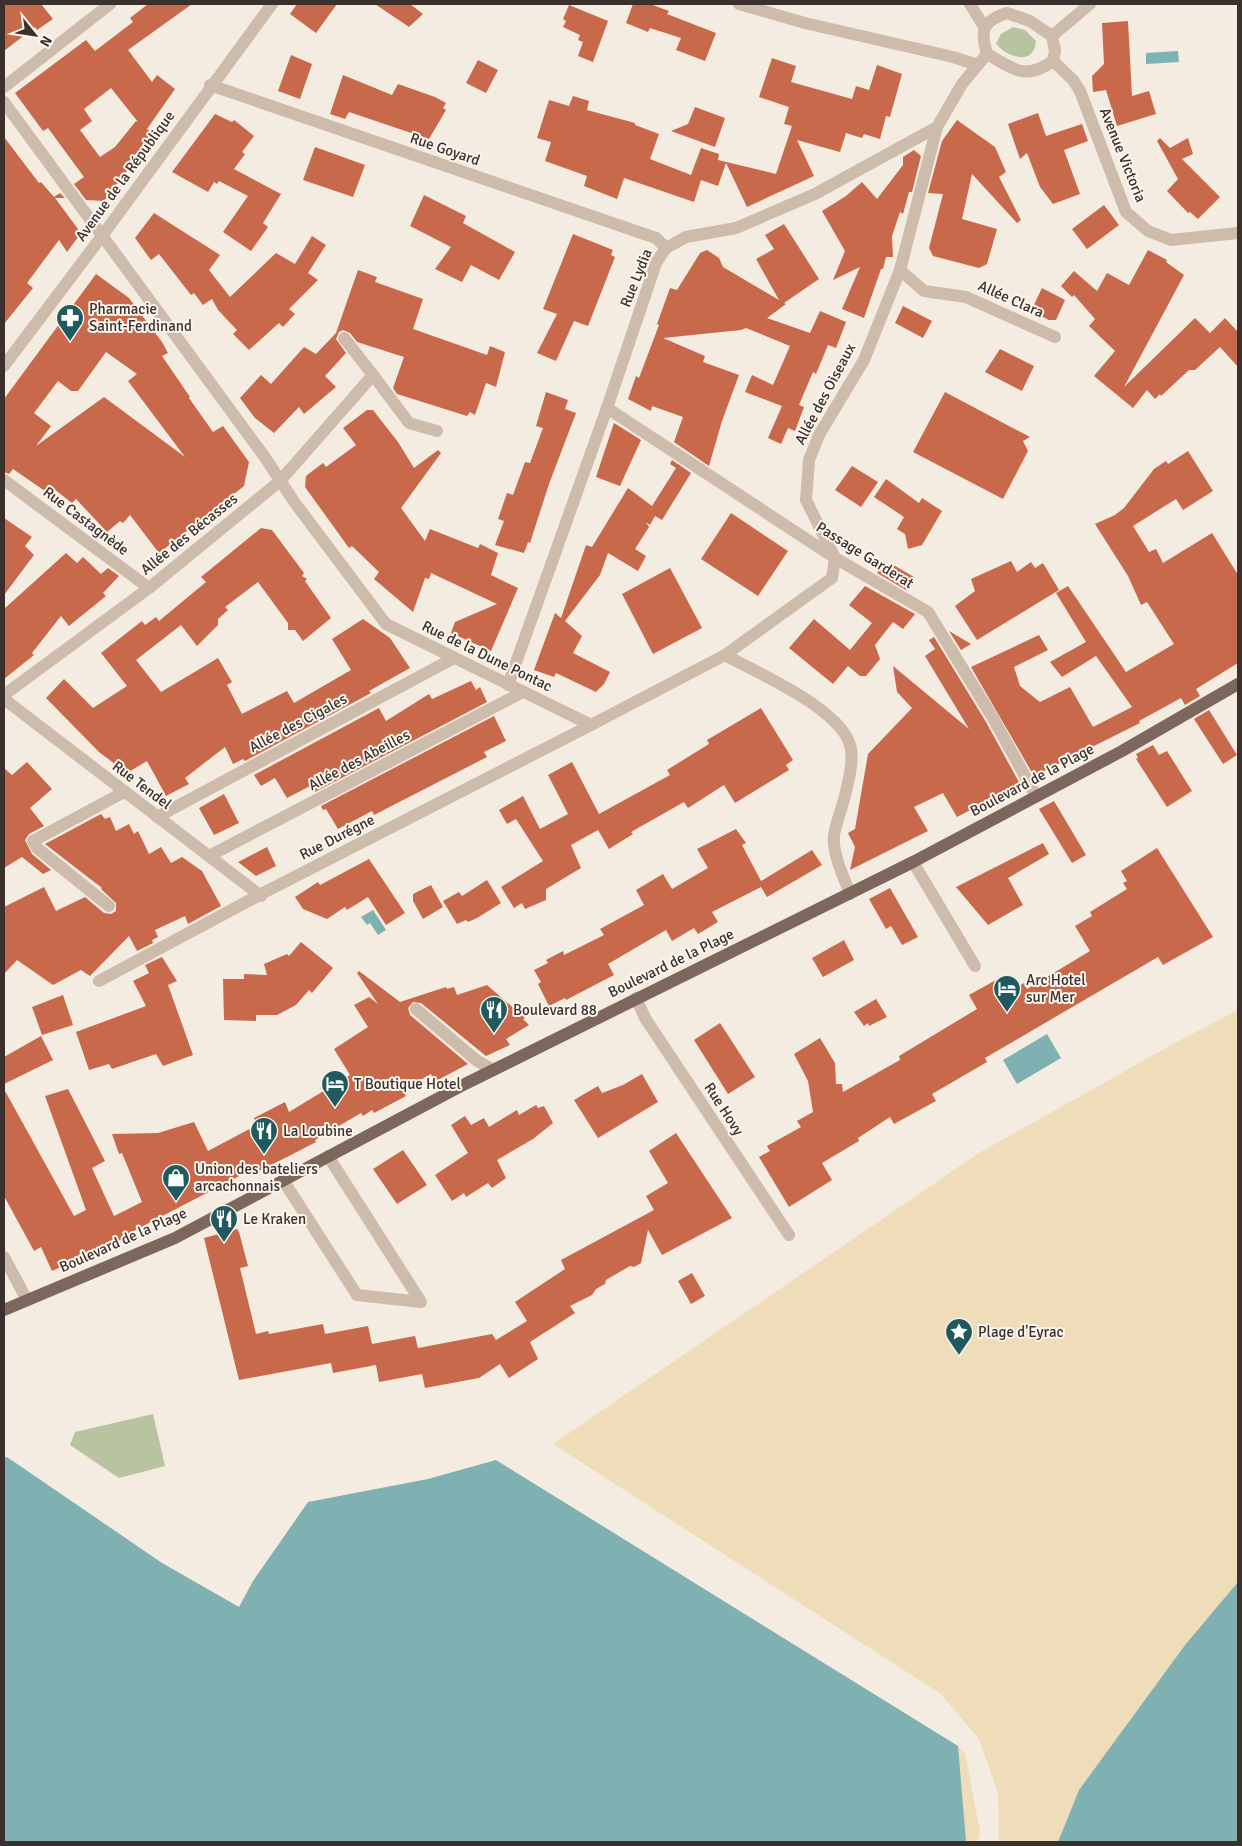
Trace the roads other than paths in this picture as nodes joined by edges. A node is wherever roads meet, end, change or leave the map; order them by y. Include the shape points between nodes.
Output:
1 (110, 4) edge
2 (272, 4) edge
3 (739, 4) edge
4 (970, 4) edge
5 (1090, 4) edge
6 (1008, 8) edge
7 (984, 27) junction
8 (1052, 36) junction
9 (987, 54) junction
10 (1053, 61) junction
11 (978, 65) junction
12 (210, 86) junction
13 (4, 87) edge
14 (4, 102) edge
15 (937, 127) junction
16 (1238, 233) edge
17 (102, 236) junction
18 (666, 248) junction
19 (900, 270) junction
20 (1055, 337) dead end
21 (344, 338) dead end
22 (4, 366) edge
23 (373, 375) junction
24 (607, 408) junction
25 (437, 431) dead end
26 (4, 480) edge
27 (280, 481) junction
28 (835, 558) junction
29 (149, 588) junction
30 (725, 655) junction
31 (454, 658) junction
32 (1238, 684) edge
33 (508, 685) junction
34 (524, 692) junction
35 (4, 695) edge
36 (4, 700) edge
37 (591, 725) junction
38 (124, 792) junction
39 (1036, 796) junction
40 (157, 817) junction
41 (208, 856) junction
42 (913, 862) junction
43 (850, 894) junction
44 (260, 896) junction
45 (109, 906) dead end
46 (975, 966) dead end
47 (99, 982) dead end
48 (636, 998) junction
49 (416, 1009) dead end
50 (493, 1070) junction
51 (328, 1156) junction
52 (283, 1180) junction
53 (789, 1235) dead end
54 (4, 1257) edge
55 (27, 1300) junction
56 (4, 1310) edge

1 - 13 street
2 - 12 street, Avenue de la République
3 - 11 street
4 - 7 street
5 - 8 street
6 - 7 street
6 - 8 street
7 - 9 street via 982,36
8 - 10 street
9 - 10 street via 1022,72 1039,71
9 - 11 street
10 - 16 street, Avenue Victoria via 1080,91 1126,212 1148,231 1171,240
11 - 15 street via 962,84
12 - 17 street, Avenue de la République
12 - 18 street, Rue Goyard via 656,238
14 - 17 street, Rue de la Dune Pontac
15 - 18 street, Rue Lydia via 815,194 736,228 686,237
15 - 19 street, Allée des Oiseaux
17 - 22 street, Avenue de la République
17 - 27 street, Rue de la Dune Pontac
18 - 24 street, Rue Lydia via 656,264
19 - 20 street, Allée Clara via 924,291 966,297
19 - 28 street, Allée des Oiseaux via 864,360 819,435 809,460 806,500
21 - 23 street
23 - 25 street via 409,423
23 - 27 street, Allée des Bécasses
24 - 28 street, Passage Garderat
24 - 33 street, Rue Lydia
26 - 29 street, Rue Castagnède
27 - 29 street, Allée des Bécasses
27 - 31 street, Rue de la Dune Pontac via 386,624
28 - 30 street via 832,578
28 - 39 street, Passage Garderat via 928,612 994,718
29 - 35 street, Allée des Bécasses
30 - 37 street
30 - 43 street via 808,700 844,732 851,748 850,770 834,836
31 - 33 street, Rue de la Dune Pontac
31 - 40 street, Allée des Cigales
32 - 39 main road, Boulevard de la Plage
33 - 34 street, Rue de la Dune Pontac
34 - 37 street, Rue de la Dune Pontac
34 - 41 street, Allée des Abeilles
36 - 38 street, Rue Tendel
37 - 44 street, Rue Durégne
38 - 40 street, Rue Tendel
38 - 45 street via 33,841 37,848
39 - 42 main road, Boulevard de la Plage
40 - 41 street, Rue Tendel
41 - 44 street, Rue Tendel
42 - 43 main road, Boulevard de la Plage
42 - 46 street
43 - 48 main road, Boulevard de la Plage
44 - 47 street, Rue Durégne
48 - 50 main road, Boulevard de la Plage
48 - 53 street, Rue Hovy via 645,1018
49 - 50 street via 476,1060
50 - 51 main road, Boulevard de la Plage
51 - 52 main road, Boulevard de la Plage
51 - 52 street via 421,1302 357,1295
52 - 55 main road, Boulevard de la Plage via 175,1238
54 - 55 street
55 - 56 main road, Boulevard de la Plage

